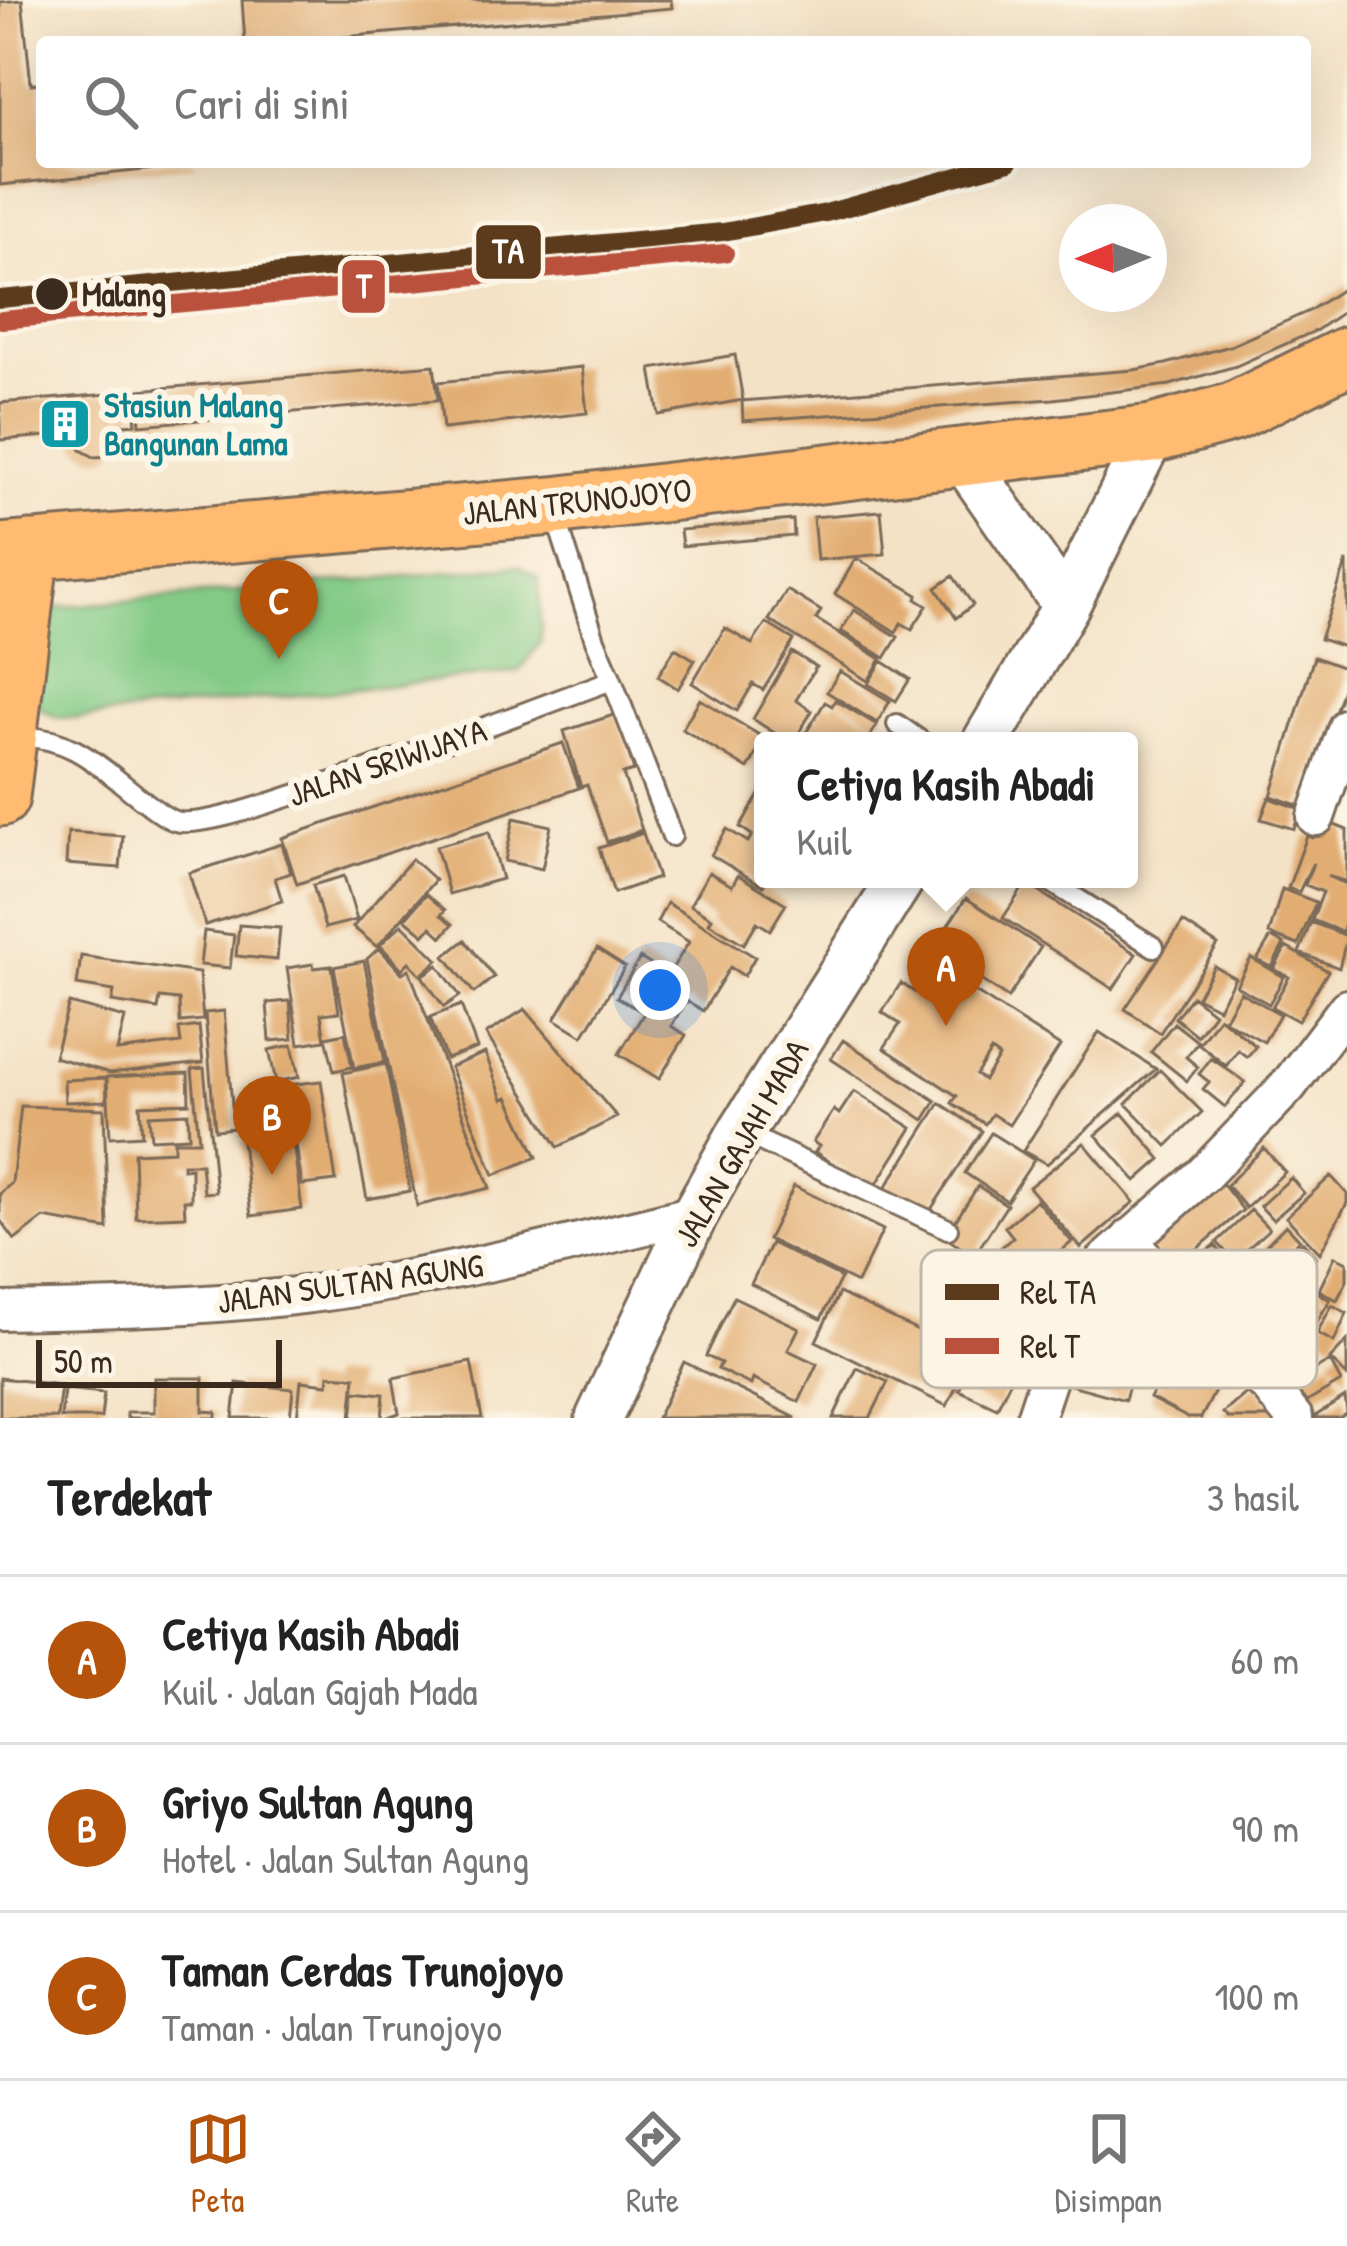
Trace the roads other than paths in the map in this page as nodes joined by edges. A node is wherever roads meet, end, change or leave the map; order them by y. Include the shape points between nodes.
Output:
1 (1347, 356) edge
2 (1152, 434) junction
3 (960, 454) junction
4 (553, 506) junction
5 (15, 551) edge
6 (1066, 606) junction
7 (612, 680) junction
8 (897, 724) dead end
9 (1347, 727) edge
10 (908, 732) edge
11 (991, 732) edge
12 (4, 739) edge
13 (0, 797) edge
14 (1316, 817) dead end
15 (672, 836) dead end
16 (895, 888) edge
17 (1060, 888) edge
18 (1154, 947) dead end
19 (1347, 1008) edge
20 (741, 1132) junction
21 (695, 1214) junction
22 (948, 1229) dead end
23 (1131, 1237) junction
24 (1117, 1250) edge
25 (1139, 1250) edge
26 (0, 1311) edge
27 (1045, 1388) edge
28 (1270, 1388) edge
29 (599, 1418) edge
30 (1035, 1418) edge
31 (1294, 1418) edge

1 - 2 main road, JALAN TRUNOJOYO via 1233,412
2 - 3 main road, JALAN TRUNOJOYO
2 - 6 street
3 - 4 main road, JALAN TRUNOJOYO
3 - 6 street
4 - 5 main road, JALAN TRUNOJOYO
4 - 7 lane
5 - 12 main road
6 - 11 street
7 - 12 lane, JALAN SRIWIJAYA via 446,745 186,822 168,819 59,740
7 - 15 lane
8 - 10 lane
9 - 14 street
12 - 13 main road
16 - 20 street, JALAN GAJAH MADA
17 - 18 lane
19 - 23 street via 1288,1086
20 - 21 street, JALAN GAJAH MADA
20 - 22 lane
21 - 26 street, JALAN SULTAN AGUNG via 506,1272 164,1308
21 - 29 street, JALAN GAJAH MADA
23 - 24 street
23 - 25 street
27 - 30 street
28 - 31 street

